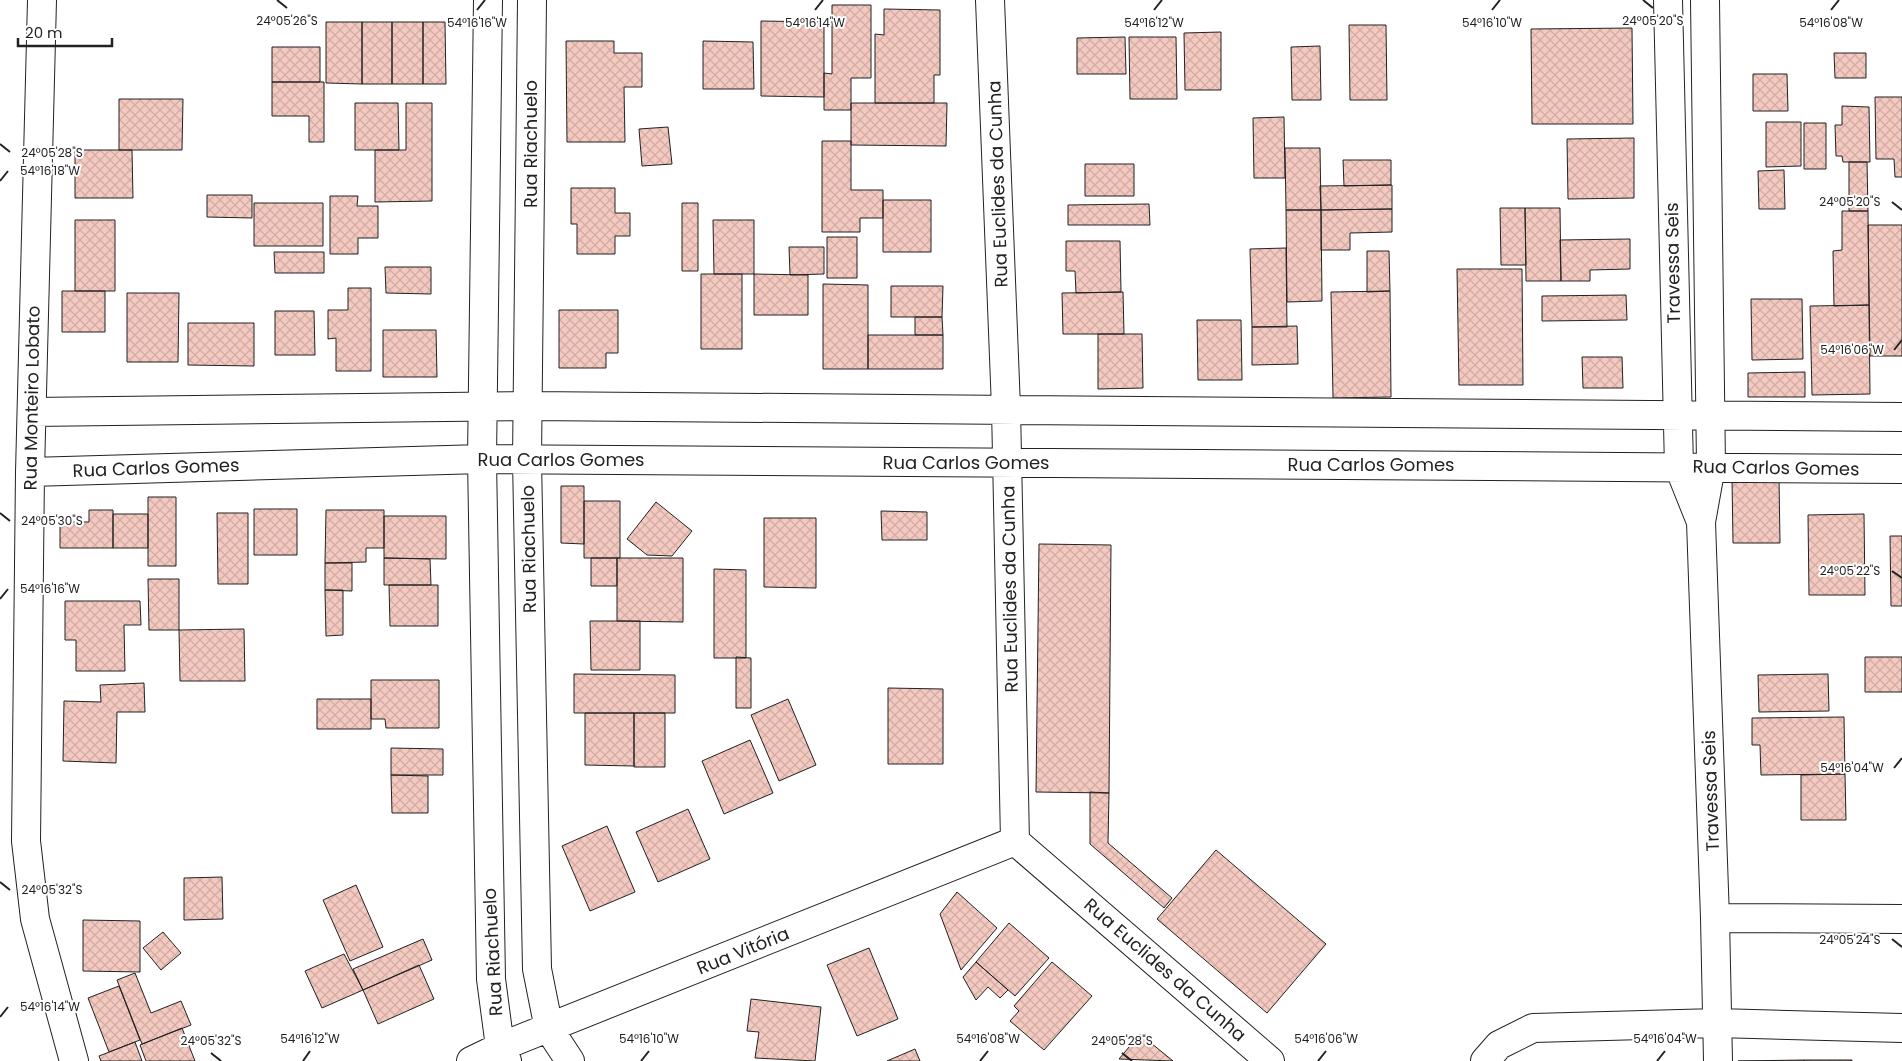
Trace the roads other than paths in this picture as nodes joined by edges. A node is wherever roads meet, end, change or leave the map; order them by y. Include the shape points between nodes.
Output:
1 (42, 0) edge
2 (488, 0) edge
3 (532, 0) edge
4 (990, 0) edge
5 (1668, 0) edge
6 (1706, 0) edge
7 (484, 406) junction
8 (528, 406) junction
9 (1006, 408) junction
10 (32, 412) junction
11 (1677, 414) junction
12 (1711, 416) junction
13 (1902, 417) edge
14 (482, 459) junction
15 (527, 460) junction
16 (1007, 463) junction
17 (1711, 466) junction
18 (1679, 467) junction
19 (1902, 469) edge
20 (30, 472) junction
21 (1701, 522) junction
22 (1015, 841) junction
23 (1715, 918) junction
24 (1902, 919) edge
25 (1718, 1023) junction
26 (1902, 1028) edge
27 (549, 1029) junction
28 (503, 1054) edge
29 (74, 1061) edge
30 (471, 1061) edge
31 (570, 1061) edge
32 (1270, 1061) edge
33 (1485, 1061) edge
34 (1718, 1061) edge

1 - 10 street, Rua Monteiro Lobato
2 - 7 street, Rua Riachuelo
3 - 8 street, Rua Riachuelo
4 - 9 street, Rua Euclides da Cunha
5 - 11 street, Travessa Seis
6 - 12 street, Travessa Seis
7 - 8 street
7 - 10 street
7 - 14 street, Rua Riachuelo
8 - 9 street
8 - 15 street, Rua Riachuelo
9 - 11 street
9 - 16 street, Rua Euclides da Cunha
10 - 20 street, Rua Monteiro Lobato
11 - 12 street
11 - 18 street, Travessa Seis
12 - 13 street
12 - 17 street, Travessa Seis
14 - 15 street, Rua Carlos Gomes
14 - 20 street, Rua Carlos Gomes
14 - 28 street, Rua Riachuelo via 491,979
15 - 16 street, Rua Carlos Gomes
15 - 27 street, Rua Riachuelo via 537,969
16 - 18 street, Rua Carlos Gomes
16 - 22 street, Rua Euclides da Cunha
17 - 18 street, Rua Carlos Gomes
17 - 19 street, Rua Carlos Gomes
17 - 21 street, Travessa Seis
18 - 21 street, Travessa Seis
20 - 29 street, Rua Monteiro Lobato via 26,841 35,919
21 - 23 street, Travessa Seis
22 - 27 street, Rua Vitória
22 - 32 street, Rua Euclides da Cunha
23 - 24 street
23 - 25 street, Travessa Seis
25 - 26 street
25 - 33 street via 1533,1028 1499,1045
25 - 34 street, Travessa Seis
27 - 28 street, Rua Vitória
27 - 31 street, Rua Riachuelo
28 - 30 street, Rua Vitória

